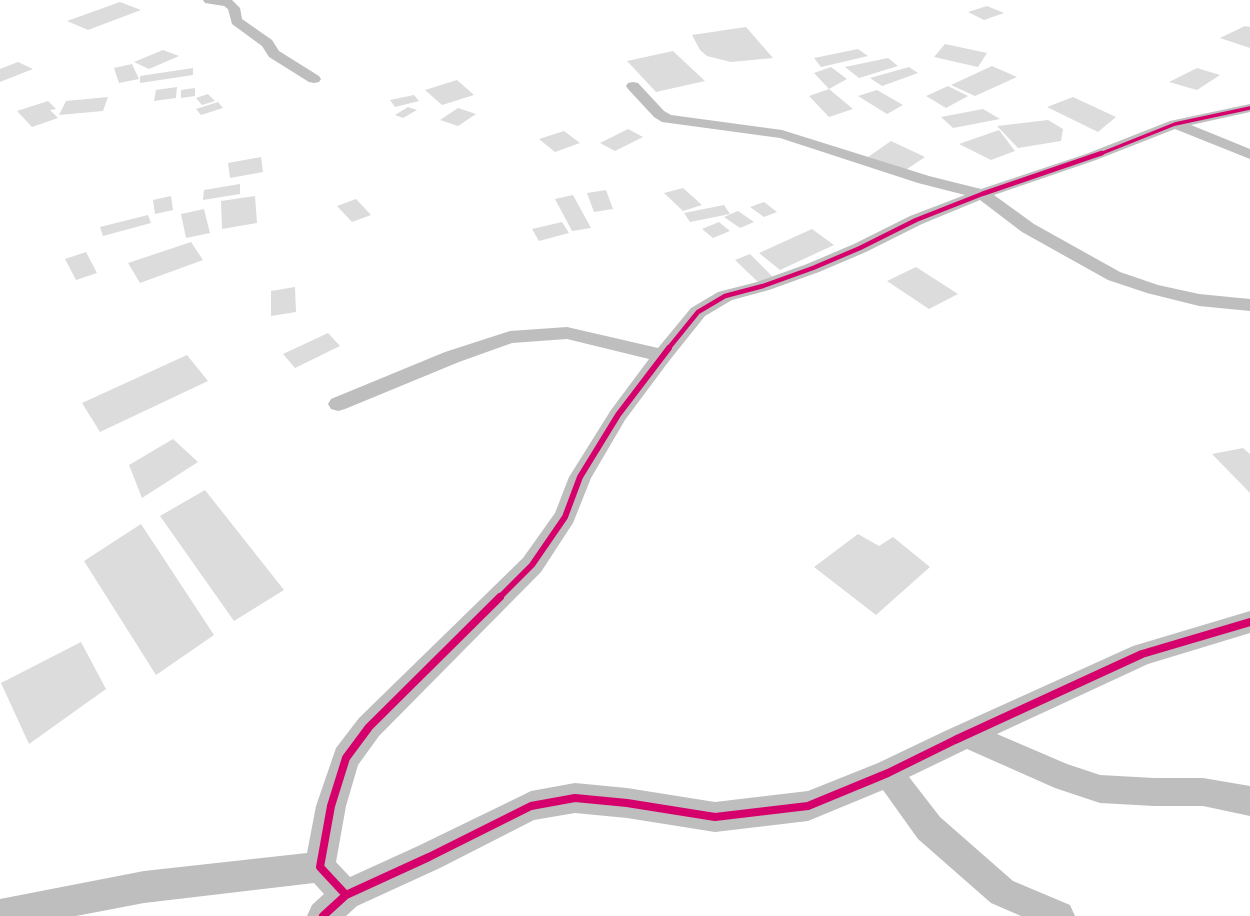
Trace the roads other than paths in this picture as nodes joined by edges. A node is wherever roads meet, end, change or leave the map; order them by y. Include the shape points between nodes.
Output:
1 (209, 0) edge
2 (314, 79) dead end
3 (633, 86) dead end
4 (1250, 108) edge
5 (1175, 124) junction
6 (1250, 154) edge
7 (982, 194) junction
8 (1250, 305) edge
9 (662, 356) junction
10 (338, 404) dead end
11 (1250, 622) edge
12 (967, 735) junction
13 (888, 773) junction
14 (1250, 801) edge
15 (320, 867) junction
16 (346, 895) junction
17 (0, 915) edge
18 (323, 916) edge
19 (1059, 916) edge

1 - 2 street via 234,8 236,22 267,43 274,54
3 - 7 street via 667,119 782,134 924,180
4 - 5 street
5 - 6 street
5 - 7 street via 1091,157
7 - 8 street via 1028,228 1114,276 1153,290 1199,300
7 - 9 street via 916,220 813,268 725,296 698,312
9 - 10 street via 567,333 510,337 452,357
9 - 15 street via 618,415 580,477 565,517 532,565 369,727 346,758 331,806
11 - 12 street via 1142,654
12 - 13 street
12 - 14 street via 1065,778 1100,788 1203,792
13 - 16 street via 808,806 715,817 627,803 574,798 531,806 430,857
13 - 19 street via 929,828 1002,892
15 - 16 street
15 - 17 street via 144,887
16 - 18 street

